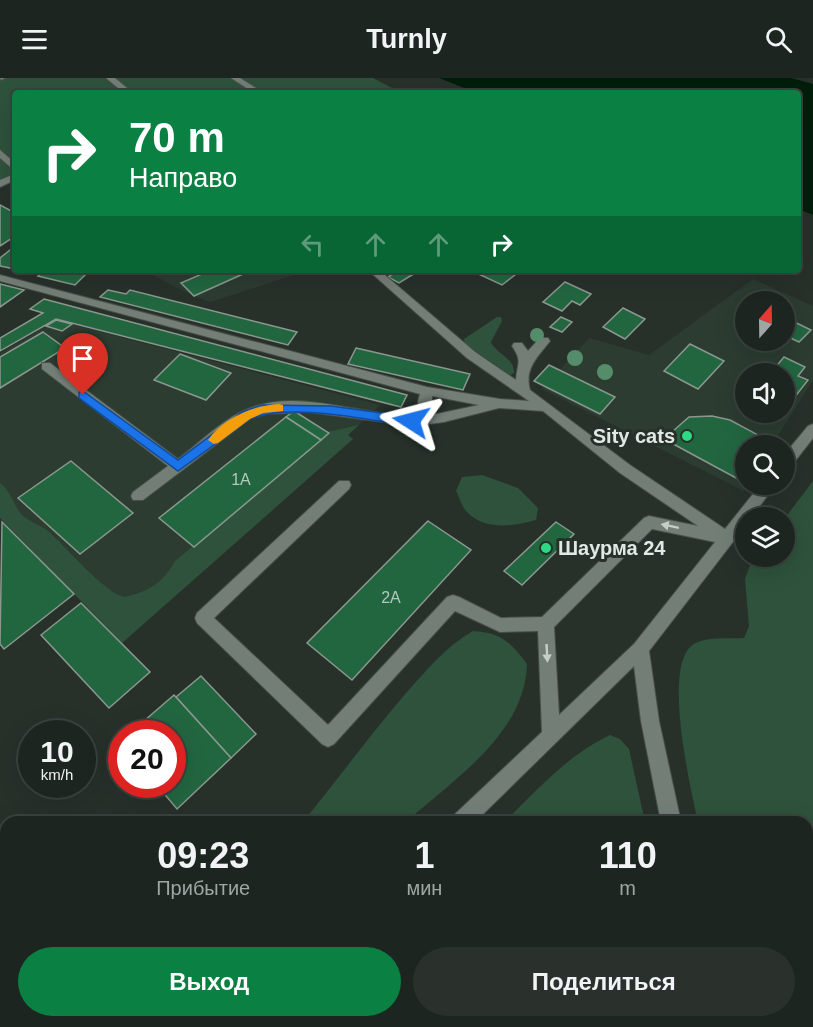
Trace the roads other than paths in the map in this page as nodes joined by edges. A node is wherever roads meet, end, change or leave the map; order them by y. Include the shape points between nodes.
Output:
1 (110, 78) edge
2 (235, 78) edge
3 (125, 90) edge
4 (255, 90) edge
5 (0, 153) edge
6 (12, 165) edge
7 (376, 273) edge
8 (0, 279) edge
9 (544, 341) dead end
10 (518, 346) dead end
11 (526, 362) junction
12 (45, 366) dead end
13 (427, 391) junction
14 (525, 393) junction
15 (500, 404) junction
16 (546, 408) junction
17 (426, 420) junction
18 (813, 429) edge
19 (795, 451) edge
20 (178, 466) junction
21 (344, 485) dead end
22 (760, 495) edge
23 (138, 496) dead end
24 (727, 538) junction
25 (546, 624) junction
26 (640, 649) junction
27 (551, 737) junction
28 (467, 816) edge
29 (670, 816) edge

1 - 3 street
2 - 4 street
5 - 6 street
7 - 14 street via 471,355
8 - 13 street
9 - 11 street
10 - 11 street
11 - 14 street via 521,373
12 - 20 street
13 - 15 street
13 - 17 street
14 - 16 street
15 - 16 street
15 - 17 street
16 - 24 street
17 - 20 street via 321,409 262,409 246,416
18 - 19 street
20 - 23 street
21 - 25 street via 203,618 328,738 453,602 500,625
22 - 24 street
24 -> 25 street via 649,522
24 - 26 street
25 -> 27 street
26 - 27 street
26 - 29 street
27 - 28 street

